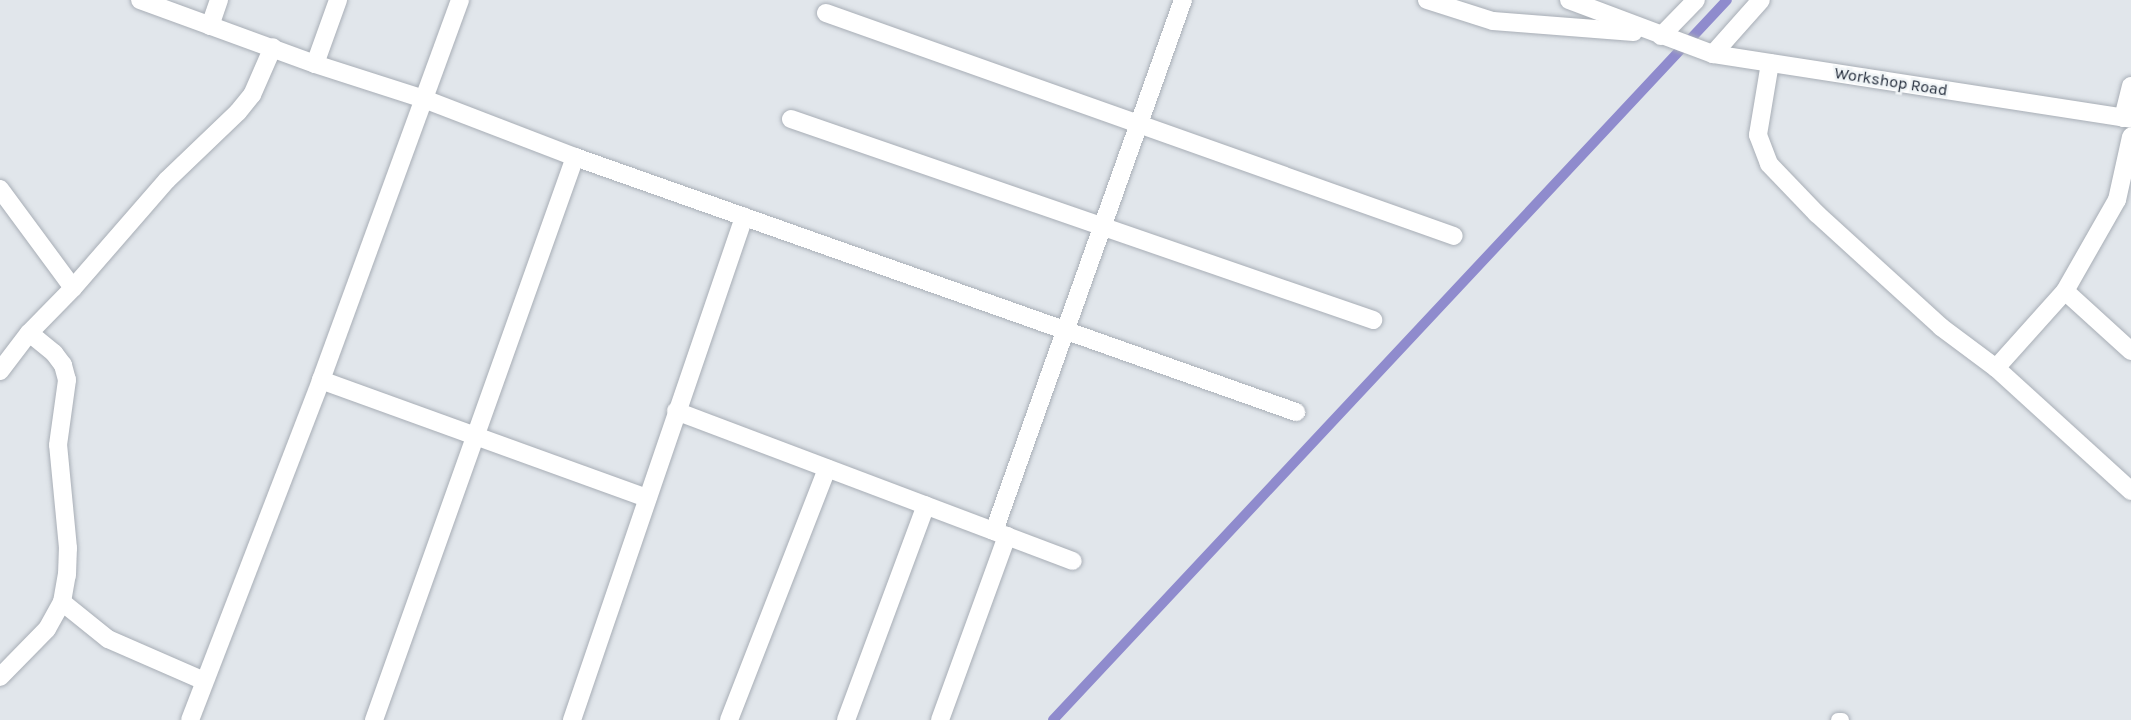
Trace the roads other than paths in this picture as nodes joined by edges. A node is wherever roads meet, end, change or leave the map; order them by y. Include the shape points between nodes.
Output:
1 (140, 0) edge
2 (219, 0) edge
3 (338, 0) edge
4 (460, 0) edge
5 (1183, 0) edge
6 (1427, 0) edge
7 (1569, 0) edge
8 (1696, 0) edge
9 (1761, 0) edge
10 (826, 13) dead end
11 (210, 26) junction
12 (1661, 36) junction
13 (273, 47) junction
14 (1706, 52) junction
15 (1770, 63) junction
16 (315, 64) junction
17 (2131, 86) edge
18 (424, 99) junction
19 (791, 119) dead end
20 (2127, 119) edge
21 (1138, 124) junction
22 (2131, 137) edge
23 (576, 157) junction
24 (0, 189) edge
25 (2117, 200) junction
26 (2131, 213) edge
27 (744, 217) junction
28 (1102, 226) junction
29 (1454, 236) dead end
30 (73, 288) junction
31 (2065, 291) junction
32 (1373, 320) dead end
33 (1065, 330) junction
34 (29, 333) junction
35 (2131, 351) edge
36 (1995, 368) junction
37 (0, 371) edge
38 (321, 380) junction
39 (676, 411) junction
40 (1296, 412) dead end
41 (476, 436) junction
42 (827, 468) junction
43 (2131, 491) edge
44 (647, 498) junction
45 (926, 505) junction
46 (1000, 533) junction
47 (1073, 561) dead end
48 (62, 602) junction
49 (0, 677) edge
50 (204, 681) junction
51 (190, 720) edge
52 (374, 720) edge
53 (572, 720) edge
54 (729, 720) edge
55 (846, 720) edge
56 (940, 720) edge

1 - 11 street
2 - 11 street
3 - 16 street
4 - 18 street
5 - 21 street
6 - 12 street, Workshop Road via 1493,21
7 - 12 street, Workshop Road
8 - 12 street
9 - 14 street
10 - 21 street
11 - 13 street
12 - 14 street, Workshop Road
13 - 16 street
13 - 30 street via 252,95 167,180
14 - 15 street, Workshop Road
15 - 20 street, Workshop Road
15 - 36 street via 1758,135 1769,164 1817,214 1941,327
16 - 18 street
17 - 20 street
18 - 23 street
18 - 38 street
19 - 28 street
21 - 28 street
21 - 29 street
22 - 25 street
23 - 27 street
23 - 41 street
24 - 30 street
25 - 26 street
25 - 31 street
27 - 33 street
27 - 39 street
28 - 32 street
28 - 33 street
30 - 34 street
31 - 35 street
31 - 36 street
33 - 40 street
33 - 46 street
34 - 37 street
34 - 48 street via 54,353 67,380 58,445 68,548
36 - 43 street
38 - 41 street
38 - 50 street
39 - 42 street
39 - 44 street
41 - 44 street
41 - 52 street
42 - 45 street
42 - 54 street
44 - 53 street
45 - 46 street
45 - 55 street
46 - 47 street
46 - 56 street
48 - 49 street via 47,629
48 - 50 street via 108,639
50 - 51 street

